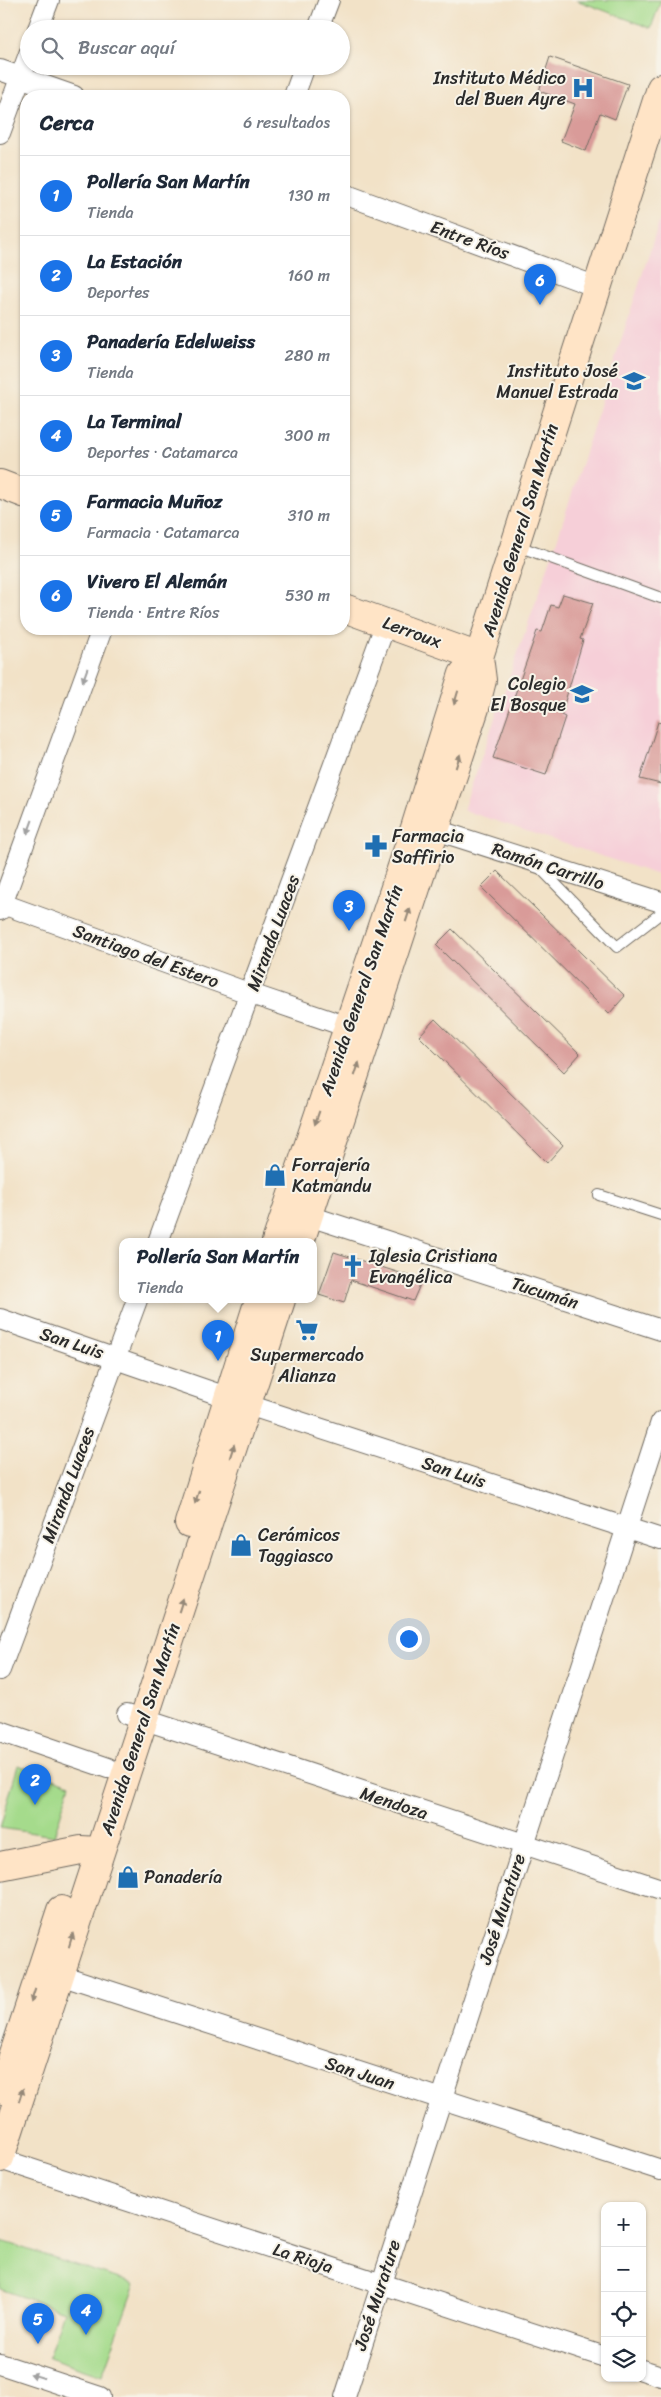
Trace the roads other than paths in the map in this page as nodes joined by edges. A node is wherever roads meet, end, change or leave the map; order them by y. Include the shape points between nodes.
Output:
1 (49, 0) edge
2 (329, 0) edge
3 (41, 20) edge
4 (321, 20) edge
5 (0, 70) edge
6 (302, 75) edge
7 (20, 77) junction
8 (661, 88) edge
9 (57, 90) edge
10 (296, 90) edge
11 (0, 132) edge
12 (350, 196) edge
13 (597, 287) junction
14 (0, 484) edge
15 (20, 492) edge
16 (514, 544) junction
17 (661, 598) edge
18 (350, 610) edge
19 (386, 623) junction
20 (100, 635) edge
21 (480, 657) junction
22 (436, 830) junction
23 (535, 862) junction
24 (661, 902) edge
25 (1, 905) edge
26 (661, 912) edge
27 (251, 994) junction
28 (348, 1027) junction
29 (599, 1195) dead end
30 (298, 1213) junction
31 (661, 1215) edge
32 (160, 1238) edge
33 (279, 1238) edge
34 (300, 1238) edge
35 (136, 1303) edge
36 (258, 1303) edge
37 (280, 1303) edge
38 (0, 1319) edge
39 (661, 1330) edge
40 (115, 1357) junction
41 (238, 1401) junction
42 (661, 1422) edge
43 (627, 1528) junction
44 (661, 1539) edge
45 (0, 1670) edge
46 (135, 1717) junction
47 (0, 1731) edge
48 (108, 1768) junction
49 (523, 1846) junction
50 (90, 1851) junction
51 (0, 1866) edge
52 (661, 1889) edge
53 (60, 1975) junction
54 (8, 2048) edge
55 (0, 2097) edge
56 (440, 2099) junction
57 (0, 2158) edge
58 (661, 2170) edge
59 (381, 2284) junction
60 (601, 2357) edge
61 (0, 2364) edge
62 (646, 2371) edge
63 (661, 2376) edge
64 (100, 2397) edge
65 (345, 2397) edge

1 - 3 street
2 - 4 street
5 - 7 street
6 - 10 street
7 - 9 street
7 - 11 street
8 - 13 main road, Avenida General San Martín
12 - 13 street, Entre Ríos
13 - 16 main road, Avenida General San Martín
14 - 15 main road
16 - 17 lane
16 - 21 main road, Avenida General San Martín
18 - 19 main road, Lerroux
19 - 21 main road, Lerroux
19 - 27 street, Miranda Luaces
20 -> 25 street
22 -> 21 main road, Avenida General San Martín via 482,680
21 -> 28 main road, Avenida General San Martín via 464,674
22 - 23 street, Ramón Carrillo
30 -> 22 main road, Avenida General San Martín
23 - 24 street, Ramón Carrillo
23 - 26 lane via 617,947
25 - 27 street, Santiago del Estero
27 - 28 street, Santiago del Estero
27 - 32 street, Miranda Luaces
28 -> 30 main road, Avenida General San Martín
29 - 31 lane
30 - 33 main road, Avenida General San Martín
30 - 34 main road, Avenida General San Martín
30 - 39 street, Tucumán
35 - 40 street, Miranda Luaces
36 - 41 main road, Avenida General San Martín
37 - 41 main road, Avenida General San Martín
38 - 40 street, San Luis
40 - 41 street, San Luis
40 - 45 street, Miranda Luaces
41 - 43 street, San Luis
41 - 46 main road, Avenida General San Martín
42 - 43 street, José Murature
43 - 44 street, San Luis
43 - 49 street, José Murature
46 - 48 main road, Avenida General San Martín
46 - 49 street, Mendoza
46 - 50 main road, Avenida General San Martín
47 - 48 street
48 - 50 main road, Avenida General San Martín
49 - 52 street, Mendoza
49 - 56 street, José Murature
50 - 51 main road
53 -> 50 main road, Avenida General San Martín
50 -> 54 main road, Avenida General San Martín
53 - 56 street, San Juan
57 -> 53 main road, Avenida General San Martín
54 - 55 main road, Avenida General San Martín
56 - 58 street, San Juan
56 - 59 street, José Murature
57 - 59 street, La Rioja
59 - 60 street, La Rioja
59 - 65 street, José Murature
64 -> 61 street
62 - 63 street

